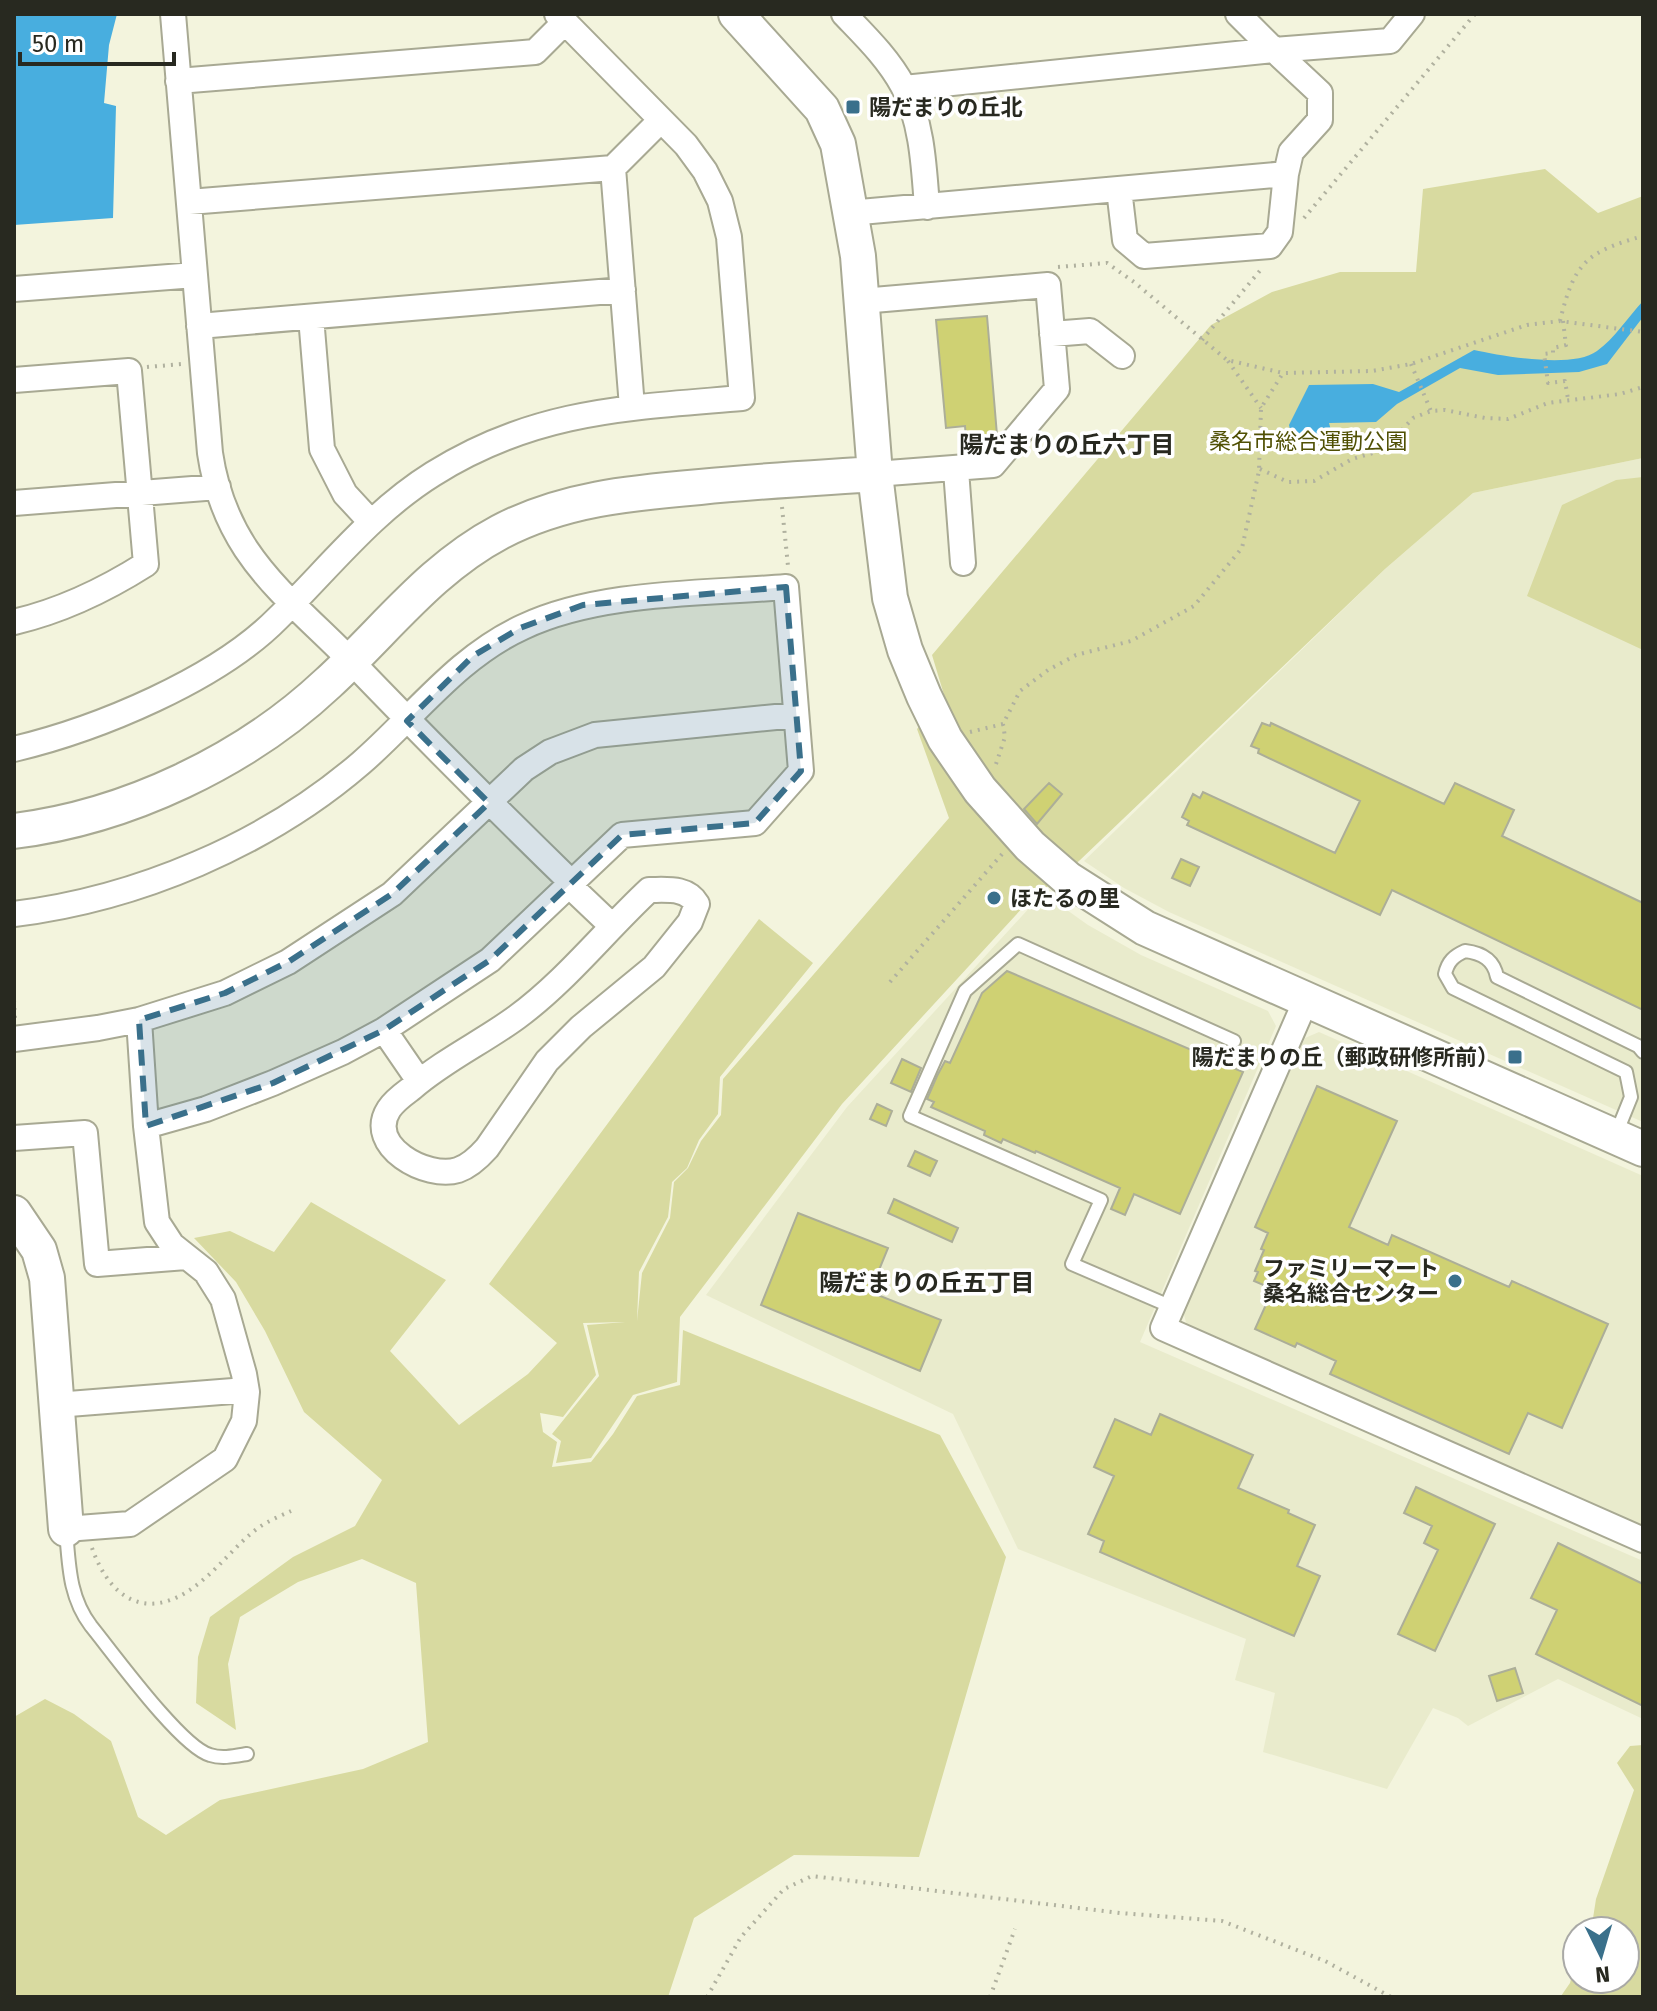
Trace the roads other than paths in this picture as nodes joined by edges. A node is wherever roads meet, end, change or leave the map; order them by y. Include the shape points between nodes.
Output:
1 (173, 14) edge
2 (736, 14) edge
3 (844, 14) edge
4 (1238, 14) edge
5 (1412, 14) edge
6 (561, 18) edge
7 (1274, 50) junction
8 (178, 81) junction
9 (904, 88) junction
10 (661, 120) junction
11 (613, 168) junction
12 (1286, 174) junction
13 (1119, 189) junction
14 (189, 202) junction
15 (927, 207) junction
16 (849, 213) junction
17 (195, 275) junction
18 (14, 289) edge
19 (623, 290) junction
20 (862, 301) junction
21 (311, 317) junction
22 (199, 326) junction
23 (1052, 334) junction
24 (1122, 356) dead end
25 (14, 380) edge
26 (632, 407) junction
27 (956, 470) junction
28 (875, 474) junction
29 (218, 487) junction
30 (140, 493) junction
31 (14, 503) edge
32 (370, 521) junction
33 (963, 563) dead end
34 (293, 603) junction
35 (14, 622) edge
36 (351, 661) junction
37 (796, 715) junction
38 (407, 721) junction
39 (14, 749) edge
40 (489, 803) junction
41 (14, 831) edge
42 (572, 885) junction
43 (14, 914) edge
44 (611, 925) junction
45 (1306, 1000) junction
46 (139, 1020) junction
47 (384, 1030) junction
48 (14, 1039) edge
49 (1234, 1041) dead end
50 (1643, 1052) edge
51 (419, 1081) junction
52 (146, 1126) junction
53 (14, 1138) edge
54 (1634, 1142) edge
55 (14, 1213) edge
56 (186, 1257) junction
57 (1172, 1307) junction
58 (246, 1390) junction
59 (56, 1405) junction
60 (75, 1528) junction
61 (1643, 1540) edge
62 (247, 1754) dead end

1 - 8 street
2 - 16 street via 822,109 838,144
3 - 9 street
4 - 7 street
5 - 7 street via 1390,41
6 - 8 street via 535,52
6 - 10 street
7 - 9 street
7 - 12 street via 1320,93 1320,120 1291,152
8 - 14 street
9 - 15 street via 915,114
10 - 11 street
10 - 26 street via 696,158 724,212 742,398
11 - 14 street
11 - 19 street
12 - 13 street
12 - 13 street via 1280,232 1270,246 1144,256 1125,240
13 - 15 street
14 - 17 street
15 - 16 street
16 - 20 street
17 - 18 street
17 - 22 street
19 - 21 street
19 - 26 street
20 - 23 street via 1048,285
20 - 28 street
21 - 22 street
21 - 32 street via 322,449 345,494
22 - 29 street
23 - 24 street via 1090,331
23 - 27 street via 1057,389 993,465
25 - 30 street via 129,371
26 - 32 street via 573,416 503,438 433,474
27 - 28 street
27 - 33 street
28 - 36 street via 633,493 537,515 499,532 434,576
28 - 45 street via 897,627 940,728 980,790 1030,846 1108,906 1145,928
29 - 30 street
29 - 34 street via 247,550
30 - 31 street
30 - 35 street via 146,564 81,600
32 - 34 street
34 - 36 street
34 - 39 street via 249,644 181,685 60,738
36 - 38 street
36 - 41 street via 280,721 184,779 96,813
37 - 38 street via 786,587 603,602 559,612 473,656
37 - 40 street via 595,735 536,760
37 - 42 street via 801,771 755,823 622,835
38 - 40 street
38 - 43 street via 332,786 226,850 114,893
40 - 42 street
40 - 46 street via 392,894 288,962 225,993
42 - 44 street
42 - 47 street via 490,960
44 - 51 street via 518,1016
44 - 51 street via 649,890 684,892 697,904 690,922 654,967 547,1061 476,1160 437,1172 390,1147 383,1130 388,1111
45 - 54 street
45 - 57 street
46 - 48 street
46 - 52 street
47 - 51 street
47 - 52 street via 273,1083
49 - 57 lane via 1018,944 965,991 910,1116 1101,1200 1072,1264
50 - 54 lane via 1497,977 1487,958 1465,951 1447,965 1445,974 1453,988 1626,1072
52 - 56 street via 157,1222
53 - 56 street via 85,1133 97,1264
55 - 59 street via 44,1264
56 - 58 street via 206,1272 223,1299
57 - 61 street via 1163,1328
58 - 59 street
58 - 60 street via 244,1421 225,1459 130,1524
59 - 60 street
60 - 62 lane via 71,1585 81,1613 184,1739 208,1755

